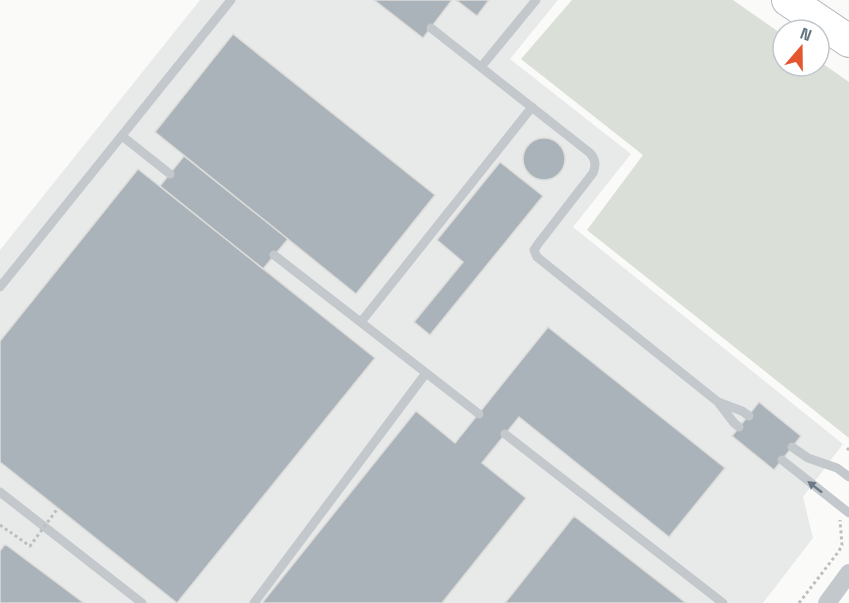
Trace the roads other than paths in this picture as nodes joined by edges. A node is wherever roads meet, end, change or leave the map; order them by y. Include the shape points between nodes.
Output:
1 (231, 0) edge
2 (536, 0) edge
3 (788, 0) edge
4 (431, 27) dead end
5 (849, 41) edge
6 (481, 67) junction
7 (532, 107) junction
8 (122, 136) junction
9 (170, 174) dead end
10 (274, 255) dead end
11 (0, 287) edge
12 (361, 322) junction
13 (426, 373) junction
14 (718, 402) junction
15 (479, 414) dead end
16 (749, 416) dead end
17 (740, 427) dead end
18 (505, 434) dead end
19 (792, 447) dead end
20 (782, 460) dead end
21 (849, 477) edge
22 (0, 492) edge
23 (849, 513) edge
24 (849, 573) edge
25 (142, 603) edge
26 (254, 603) edge
27 (723, 603) edge
28 (826, 603) edge

1 - 8 lane
2 - 6 lane
3 - 5 highway
4 - 6 lane
6 - 7 lane
7 - 12 lane
7 - 14 lane via 590,153 595,167 538,243 534,250 537,257
8 - 9 lane
8 - 11 lane
10 - 12 lane
12 - 13 lane
13 - 15 lane
13 - 26 lane
14 - 16 lane
14 - 17 lane
18 - 27 lane
19 - 21 lane
23 -> 20 lane
22 - 25 lane
24 - 28 street

